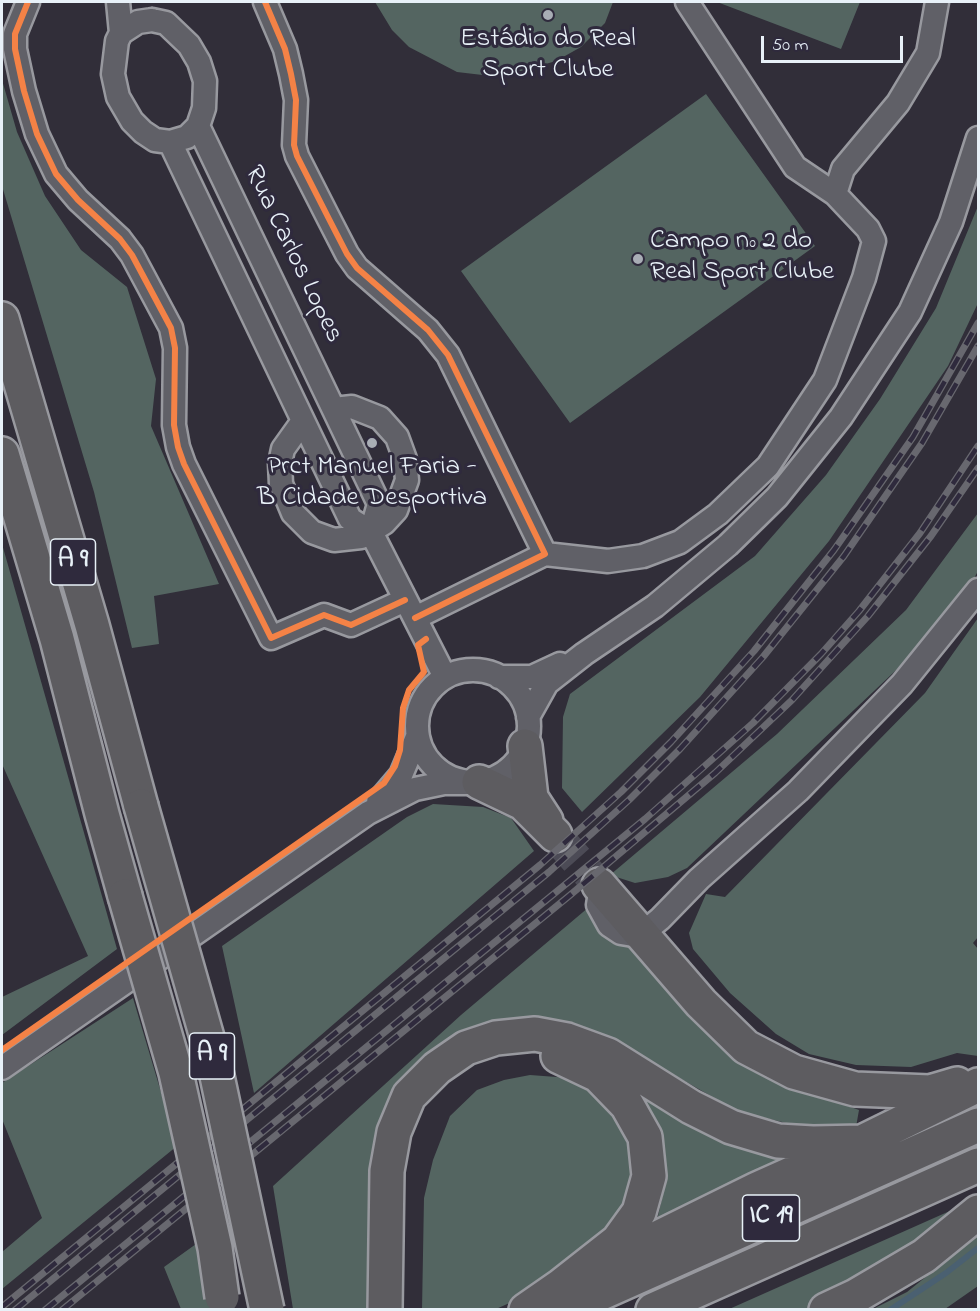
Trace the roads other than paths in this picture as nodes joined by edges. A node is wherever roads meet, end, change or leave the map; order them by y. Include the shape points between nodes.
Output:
1 (28, 2) edge
2 (118, 2) edge
3 (153, 2) edge
4 (265, 2) edge
5 (687, 2) edge
6 (937, 2) edge
7 (166, 23) junction
8 (121, 33) junction
9 (198, 126) junction
10 (978, 138) edge
11 (170, 142) junction
12 (795, 167) junction
13 (843, 170) junction
14 (835, 194) junction
15 (2, 319) edge
16 (334, 409) junction
17 (303, 421) junction
18 (2, 454) edge
19 (371, 532) junction
20 (545, 554) junction
21 (978, 590) edge
22 (410, 609) junction
23 (584, 654) junction
24 (499, 676) junction
25 (445, 677) junction
26 (527, 731) junction
27 (417, 737) junction
28 (474, 782) junction
29 (368, 813) junction
30 (699, 879) junction
31 (605, 891) joint
32 (655, 936) junction
33 (2, 1068) edge
34 (978, 1078) edge
35 (978, 1085) edge
36 (978, 1125) edge
37 (862, 1142) junction
38 (978, 1165) edge
39 (978, 1212) edge
40 (563, 1297) edge
41 (224, 1310) edge
42 (267, 1310) edge
43 (385, 1310) edge
44 (401, 1310) edge
45 (526, 1310) edge
46 (653, 1310) edge
47 (826, 1310) edge

1 - 22 street via 15,34 15,49 38,134 56,174 132,255 171,328 178,447 271,638 324,615 351,625
2 - 8 street
3 - 7 street
4 - 20 street via 291,74 296,100 297,156 357,268 428,330 448,354
5 - 12 street
6 - 13 street via 928,53 898,103
7 - 8 street via 138,22
7 - 9 street via 189,45 205,81 204,108
8 - 11 street via 113,74 118,97 142,132 155,140
9 - 11 street via 187,137
9 - 16 street, Rua Carlos Lopes
10 - 23 street via 951,222 910,312 841,417 777,496 728,545 655,606
11 - 17 street
12 - 13 street
12 - 14 street
13 - 14 street
14 - 20 street via 868,229 874,241 825,380 768,465 718,514 680,542 643,556 608,561
15 - 42 highway, A 9, bridge via 214,1062
16 - 19 street, Rua Carlos Lopes via 379,504
16 - 19 street via 352,407 380,418 397,436 405,459 407,480 396,510
17 - 19 street via 350,519
17 - 19 street via 283,449 280,463 281,484 293,513 312,532 334,540
18 - 41 highway, A 9, bridge via 176,1073 215,1248
19 - 22 street
20 - 22 street
21 - 30 street via 894,692 798,791
22 - 25 street
23 - 24 street via 532,677
23 - 26 street via 548,683
24 - 25 street via 463,671
24 - 26 street via 523,701
25 - 27 street via 422,702
26 - 28 street via 518,759 507,770 494,778
26 - 28 highway via 531,798 554,833 523,803
27 - 28 street via 435,768 451,778
27 - 29 street via 401,775
28 - 29 street via 415,789
29 - 33 street
30 - 31 street via 656,908 638,910
30 - 32 street
31 - 32 highway
32 - 34 highway via 701,1004 746,1047 794,1072 855,1089 930,1092
35 - 37 highway
36 - 40 highway, IC 19
37 - 40 highway via 756,1189
37 - 43 highway via 778,1141 732,1127 691,1107 608,1055 567,1040 535,1034 496,1038 465,1048 409,1096 394,1132 387,1171
38 - 46 highway, IC 19
39 - 47 highway via 924,1256
40 - 44 highway via 618,1241 639,1212 649,1176 645,1137 627,1105 598,1075 557,1055 514,1053 473,1066 440,1091 419,1118 407,1155
40 - 45 highway

